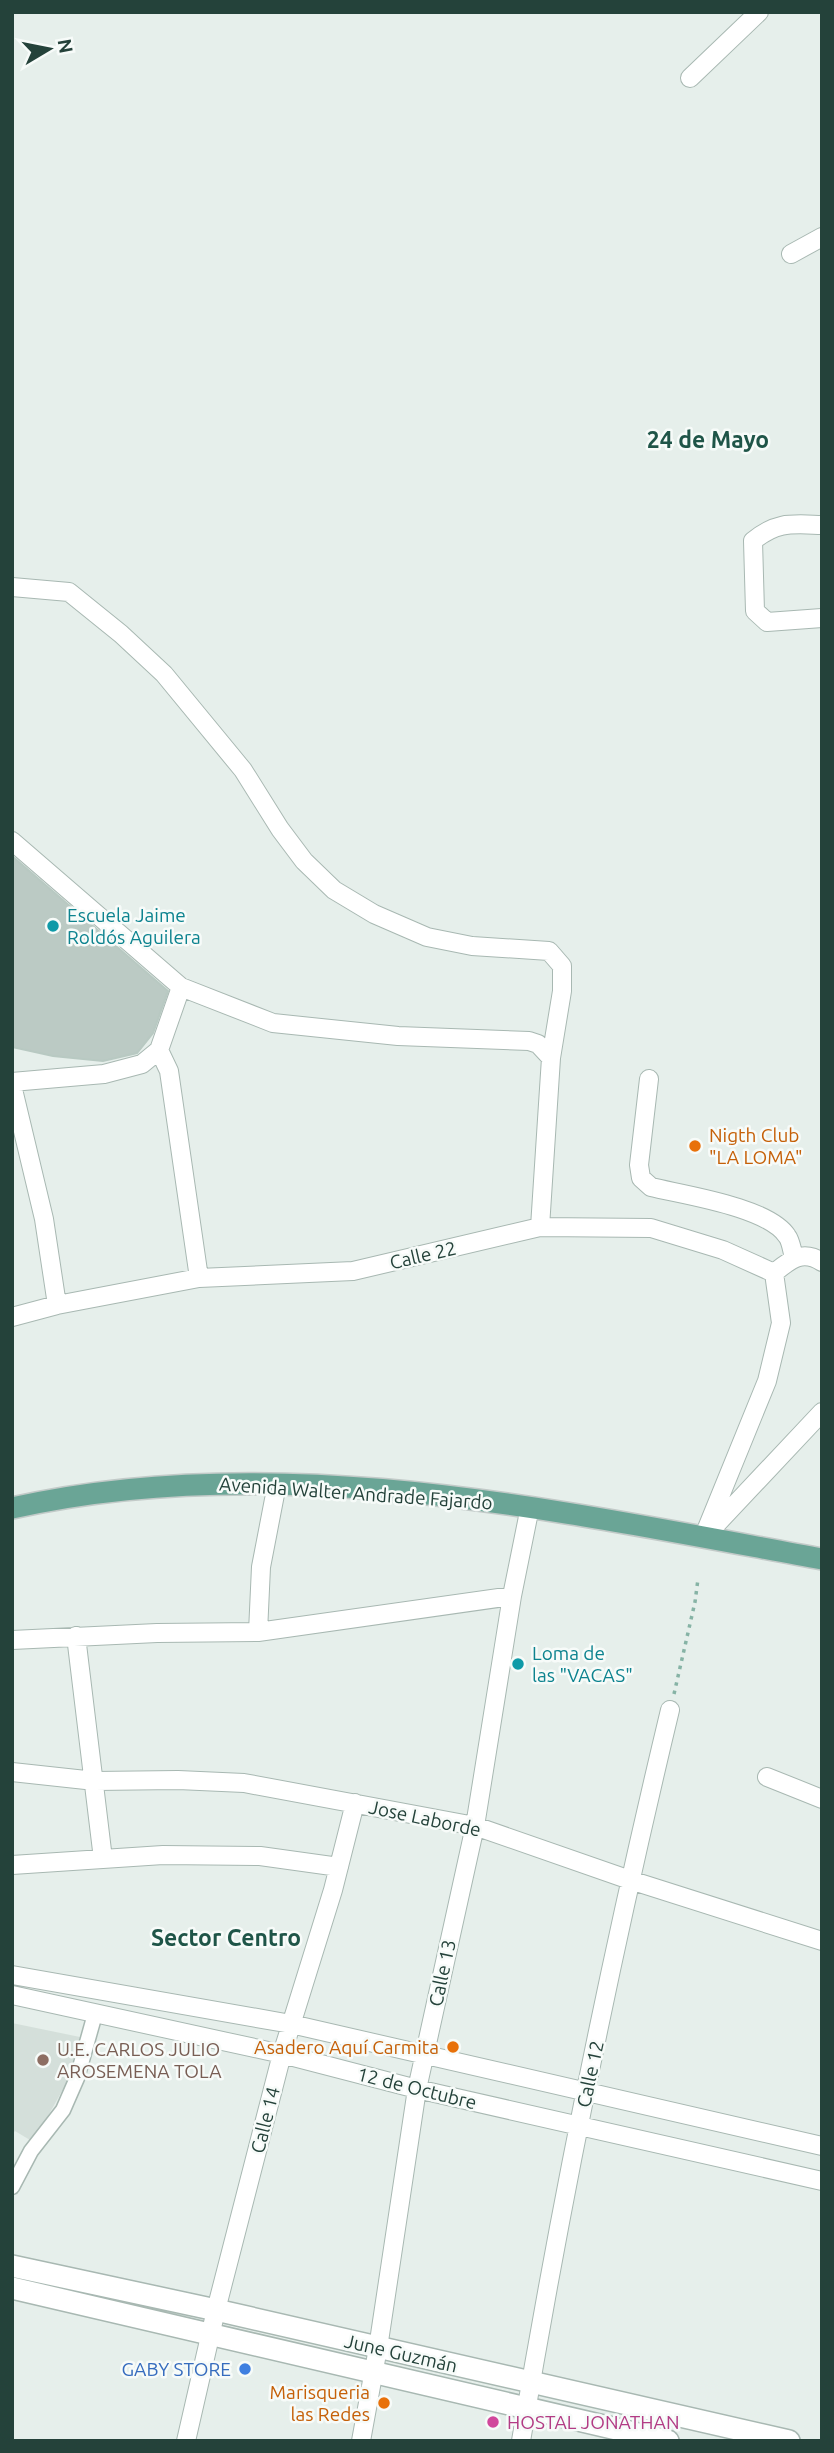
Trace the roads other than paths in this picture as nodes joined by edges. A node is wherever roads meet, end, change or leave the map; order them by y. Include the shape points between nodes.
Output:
1 (759, 12) edge
2 (690, 78) dead end
3 (822, 237) edge
4 (791, 254) dead end
5 (822, 525) edge
6 (12, 587) edge
7 (822, 618) edge
8 (12, 841) edge
9 (181, 987) junction
10 (159, 1050) junction
11 (551, 1058) junction
12 (649, 1079) dead end
13 (12, 1084) edge
14 (540, 1227) junction
15 (794, 1257) junction
16 (822, 1262) edge
17 (774, 1273) junction
18 (199, 1278) junction
19 (57, 1305) junction
20 (12, 1317) edge
21 (822, 1412) edge
22 (277, 1483) junction
23 (530, 1507) junction
24 (12, 1508) edge
25 (703, 1538) junction
26 (822, 1559) edge
27 (512, 1596) junction
28 (258, 1632) junction
29 (76, 1636) junction
30 (12, 1640) edge
31 (670, 1710) road end
32 (12, 1772) edge
33 (767, 1777) dead end
34 (95, 1781) junction
35 (822, 1799) edge
36 (355, 1803) junction
37 (475, 1826) junction
38 (103, 1859) junction
39 (12, 1866) edge
40 (338, 1867) junction
41 (629, 1880) junction
42 (822, 1941) edge
43 (12, 1975) edge
44 (12, 1995) edge
45 (94, 2014) junction
46 (291, 2024) junction
47 (282, 2054) junction
48 (425, 2055) junction
49 (417, 2089) junction
50 (586, 2092) junction
51 (578, 2127) junction
52 (822, 2146) edge
53 (822, 2181) edge
54 (12, 2187) edge
55 (12, 2266) edge
56 (12, 2288) edge
57 (216, 2310) junction
58 (211, 2335) junction
59 (378, 2347) junction
60 (373, 2373) junction
61 (532, 2383) junction
62 (527, 2407) junction
63 (186, 2441) edge
64 (361, 2441) edge
65 (521, 2441) edge
66 (668, 2441) edge
67 (789, 2441) edge

1 - 2 street
3 - 4 street
5 - 7 street via 784,524 753,541 755,611 767,622
6 - 11 street via 69,592 164,674 243,770 304,861 334,890 374,914 428,937 472,946 549,951 562,966
8 - 9 street
9 - 10 street
9 - 11 street via 273,1023 398,1036 528,1041 538,1044
10 - 13 street via 142,1064 104,1074
10 - 18 street via 169,1071
11 - 14 street
12 - 15 street via 641,1178 651,1187 739,1207 772,1222 788,1236
13 - 19 street via 44,1219
14 - 17 street, Calle 22 via 650,1227 723,1250
14 - 18 street, Calle 22 via 352,1271
15 - 16 street via 814,1257
15 - 17 street
17 - 25 street via 781,1323 767,1381
18 - 19 street, Calle 22
19 - 20 street, Calle 22
21 - 25 street
22 - 23 main road, Avenida Walter Andrade Fajardo via 441,1495
22 - 24 main road, Avenida Walter Andrade Fajardo via 213,1482
22 - 28 street via 261,1567
23 - 25 main road, Avenida Walter Andrade Fajardo
23 - 27 street, Calle 13
25 - 26 main road, Avenida Walter Andrade Fajardo
27 - 28 street
27 - 37 street, Calle 13
28 - 29 street
29 - 30 street
29 - 34 street
31 - 41 street, Calle 12
32 - 34 street, Jose Laborde
33 - 35 street
34 - 36 street, Jose Laborde via 244,1783
34 - 38 street
36 - 37 street, Jose Laborde
36 - 40 street, Calle 14
37 - 41 street, Jose Laborde
37 - 48 street, Calle 13
38 - 39 street
38 - 40 street via 163,1854 260,1856
40 - 46 street, Calle 14
41 - 42 street, Jose Laborde
41 - 50 street, Calle 12
43 - 46 street, 12 de Octubre
44 - 45 street, 12 de Octubre
45 - 47 street, 12 de Octubre
45 - 54 street via 63,2110 31,2151
46 - 47 street, Calle 14
46 - 48 street, 12 de Octubre
47 - 49 street, 12 de Octubre
47 - 57 street, Calle 14
48 - 49 street, Calle 13
48 - 50 street, 12 de Octubre
49 - 51 street, 12 de Octubre
49 - 59 street, Calle 13
50 - 51 street, Calle 12
50 - 52 street, 12 de Octubre
51 - 53 street, 12 de Octubre
51 - 61 street, Calle 12
55 - 57 street, June Guzmán
56 - 58 street, June Guzmán
57 - 58 street, Calle 14
57 - 59 street, June Guzmán
58 - 60 street, June Guzmán
58 - 63 street, Calle 14
59 - 60 street, Calle 13
59 - 61 street, June Guzmán
60 - 62 street, June Guzmán
60 - 64 street, Calle 13
61 - 62 street, Calle 12
61 - 67 street, June Guzmán
62 - 65 street, Calle 12
62 - 66 street, June Guzmán

